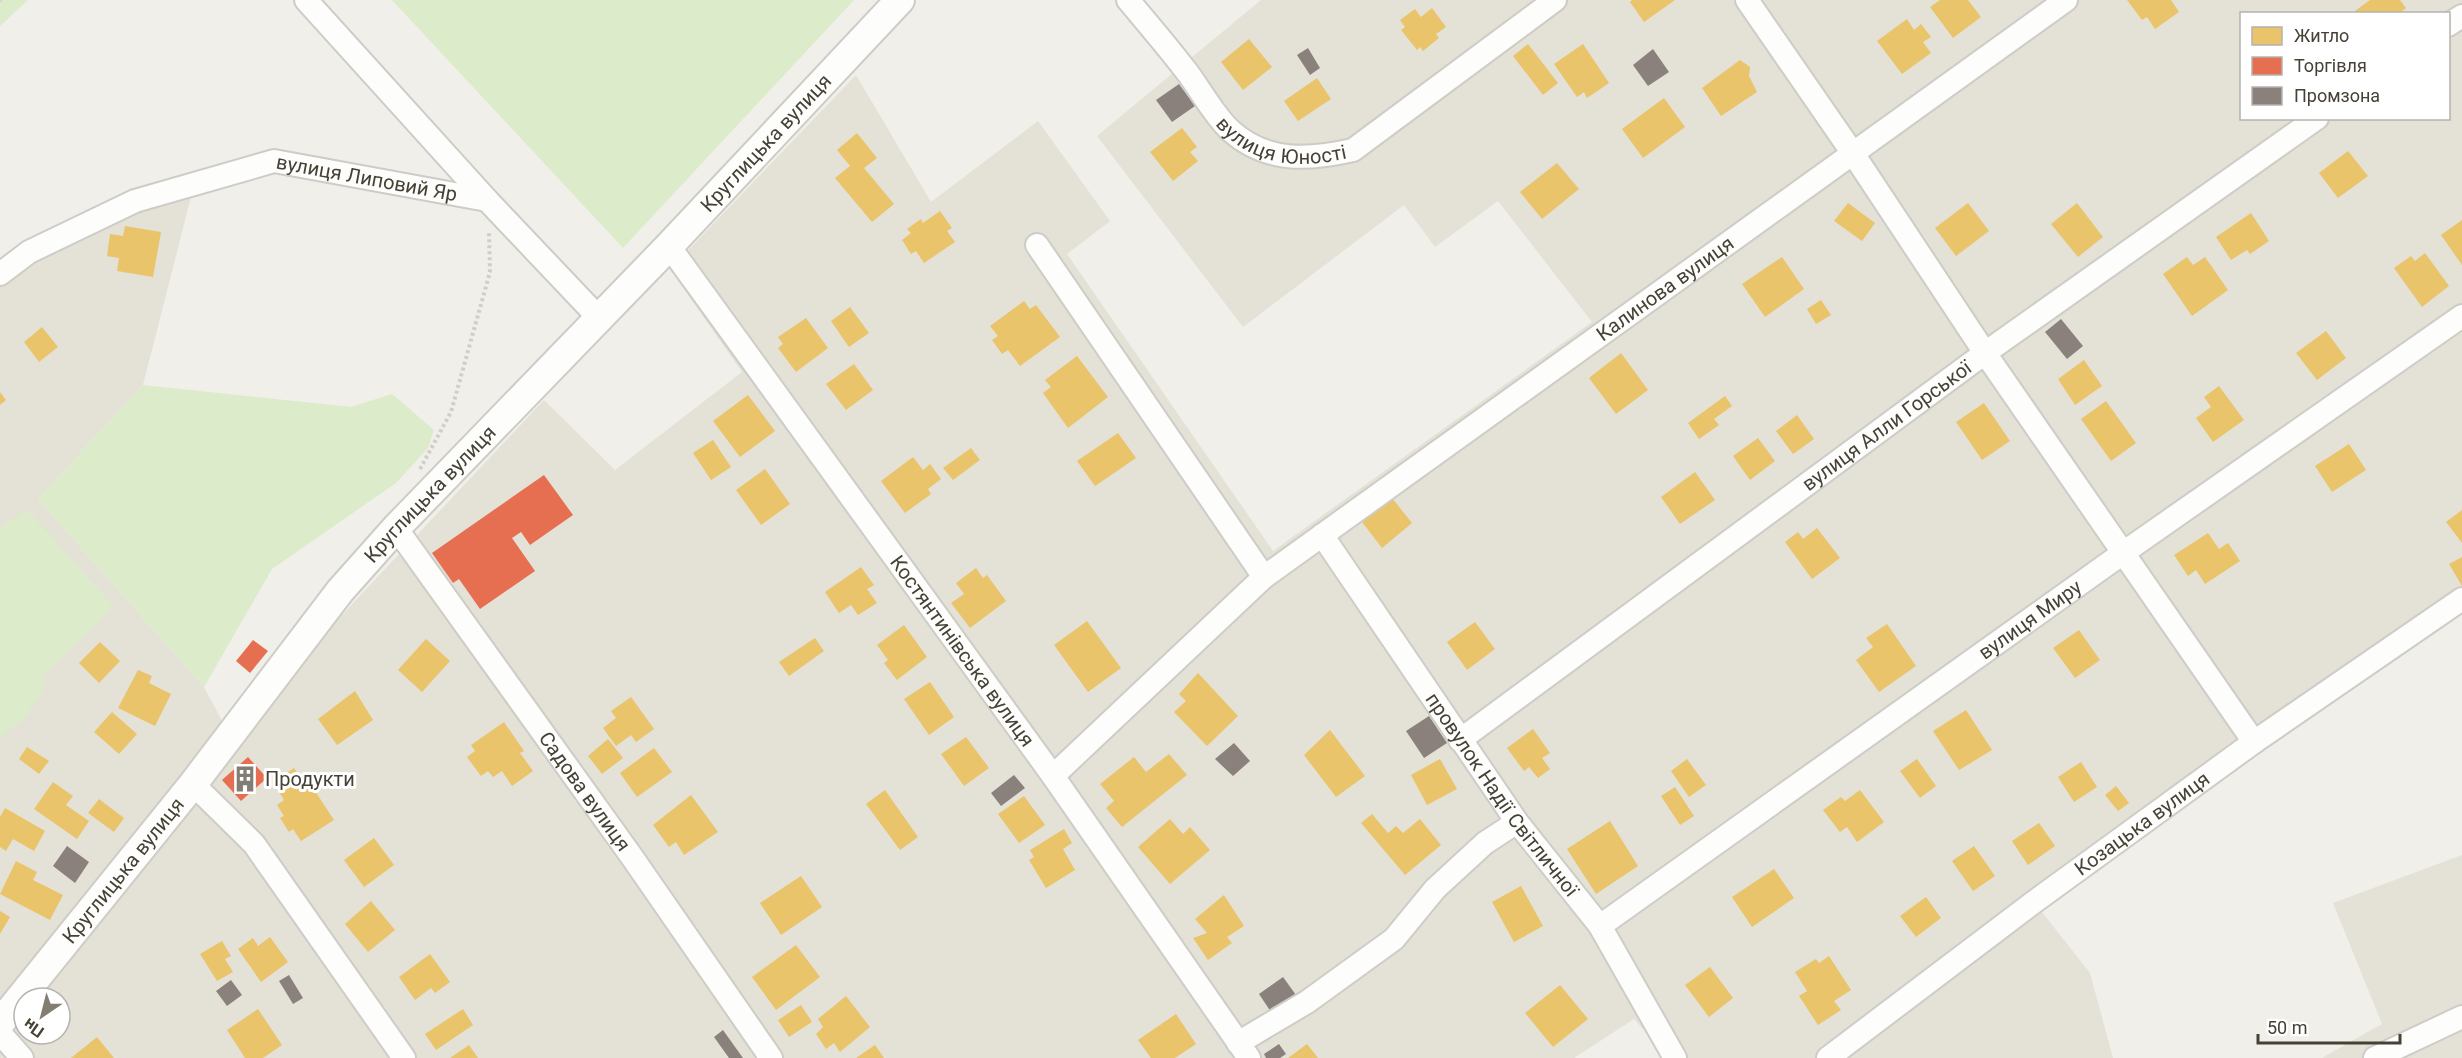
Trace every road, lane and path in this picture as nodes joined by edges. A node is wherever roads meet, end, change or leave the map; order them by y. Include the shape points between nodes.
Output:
1 (306, 0) edge
2 (900, 0) edge
3 (1128, 0) edge
4 (1555, 0) edge
5 (1747, 0) edge
6 (2066, 0) edge
7 (2314, 120) edge
8 (1852, 152) junction
9 (487, 200) junction
10 (1037, 245) dead end
11 (669, 246) junction
12 (0, 274) edge
13 (2462, 316) edge
14 (598, 317) junction
15 (1985, 353) junction
16 (417, 474) dead end
17 (396, 528) junction
18 (1322, 535) junction
19 (2123, 553) junction
20 (1264, 577) junction
21 (2462, 599) edge
22 (1460, 740) junction
23 (2254, 742) junction
24 (1053, 776) junction
25 (193, 784) junction
26 (1517, 822) junction
27 (1600, 926) junction
28 (2462, 1017) edge
29 (0, 1023) edge
30 (0, 1033) edge
31 (1244, 1050) edge
32 (22, 1058) edge
33 (404, 1058) edge
34 (771, 1058) edge
35 (1676, 1058) edge
36 (1828, 1058) edge
37 (2374, 1058) edge

1 - 9 street
2 - 11 street, Круглицька вулиця
3 - 4 street, вулиця Юності via 1230,130 1258,150 1294,158 1320,158 1353,150
5 - 8 street
6 - 8 street, Калинова вулиця
7 - 15 street, вулиця Алли Горської
8 - 15 street
8 - 18 street, Калинова вулиця
9 - 12 street, вулиця Липовий Яр via 274,161 135,201 29,252
9 - 14 street
9 - 16 path via 490,272 451,412
10 - 20 street
11 - 14 street, Круглицька вулиця
11 - 24 street, Костянтинівська вулиця
13 - 19 street, вулиця Миру
14 - 17 street, Круглицька вулиця
15 - 19 street
15 - 22 street, вулиця Алли Горської
17 - 25 street, Круглицька вулиця via 340,591
17 - 34 street, Садова вулиця
18 - 20 street, Калинова вулиця
18 - 22 street, провулок Надії Світличної
19 - 23 street
19 - 27 street, вулиця Миру
20 - 24 street, Калинова вулиця
21 - 23 street, Козацька вулиця
22 - 26 street, провулок Надії Світличної
23 - 36 street, Козацька вулиця
24 - 31 street, Костянтинівська вулиця
25 - 29 street, Круглицька вулиця
25 - 33 street via 254,844
26 - 27 street, провулок Надії Світличної
26 - 31 street via 1485,843 1436,889 1395,939
27 - 35 street, провулок Надії Світличної
28 - 37 street
30 - 32 street

